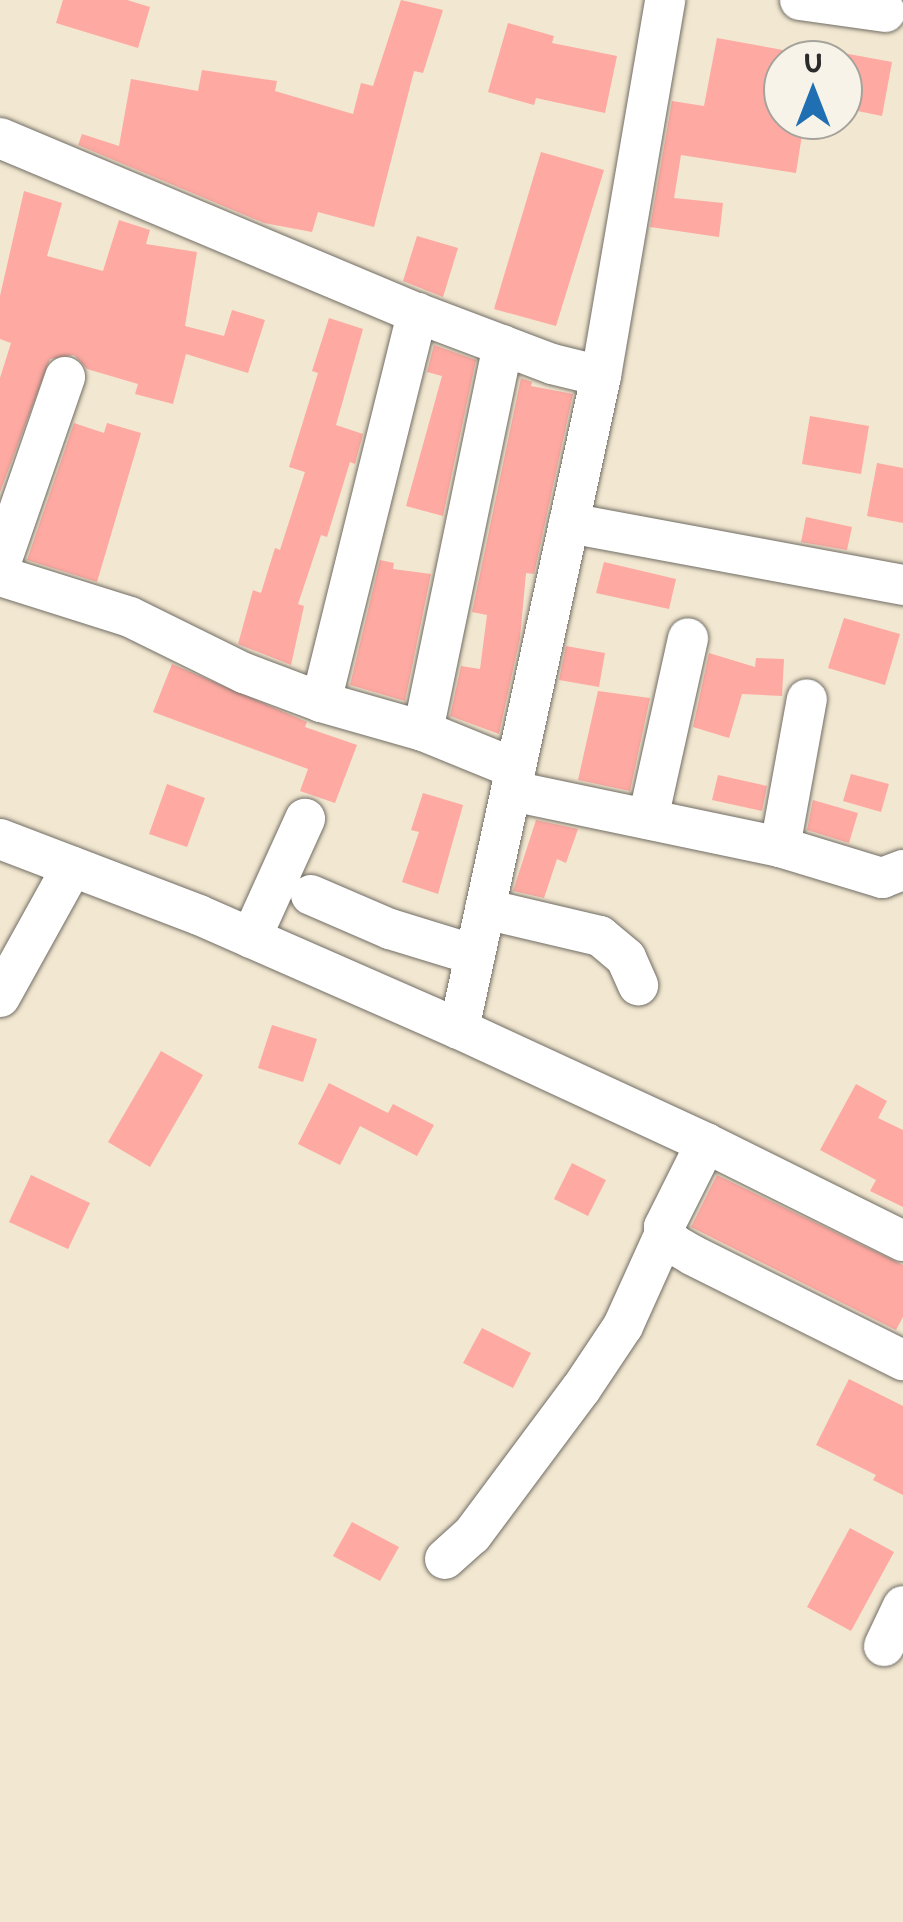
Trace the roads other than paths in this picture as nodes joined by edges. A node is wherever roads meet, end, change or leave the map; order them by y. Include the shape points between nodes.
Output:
1 (665, 0) edge
2 (800, 0) edge
3 (886, 12) dead end
4 (0, 138) edge
5 (417, 313) junction
6 (502, 345) junction
7 (601, 376) junction
8 (65, 378) dead end
9 (569, 523) junction
10 (0, 564) edge
11 (0, 576) edge
12 (903, 584) edge
13 (688, 638) dead end
14 (807, 699) dead end
15 (322, 702) junction
16 (424, 731) junction
17 (514, 780) junction
18 (305, 819) dead end
19 (648, 819) junction
20 (0, 839) edge
21 (780, 847) junction
22 (72, 867) junction
23 (903, 870) edge
24 (311, 895) dead end
25 (485, 909) junction
26 (251, 938) junction
27 (475, 955) junction
28 (638, 985) dead end
29 (0, 996) edge
30 (458, 1029) junction
31 (706, 1143) junction
32 (664, 1235) junction
33 (903, 1242) edge
34 (903, 1360) edge
35 (444, 1559) dead end
36 (903, 1606) edge
37 (884, 1646) dead end

1 - 7 street
2 - 3 street
4 - 5 street
5 - 6 street
5 - 15 street
6 - 7 street
6 - 16 street
7 - 9 street
8 - 10 street
9 - 12 street
9 - 17 street
11 - 15 street via 130,617 211,659
13 - 19 street
14 - 21 street
15 - 16 street
16 - 17 street
17 - 19 street
17 - 25 street
18 - 26 street
19 - 21 street
20 - 22 street
21 - 23 street via 882,878
22 - 26 street
22 - 29 street
24 - 27 street
25 - 27 street
25 - 28 street via 600,936 626,958
26 - 30 street
27 - 30 street
30 - 31 street
31 - 32 street
31 - 33 street
32 - 34 street
32 - 35 street via 624,1326 581,1390 472,1535
36 - 37 street

